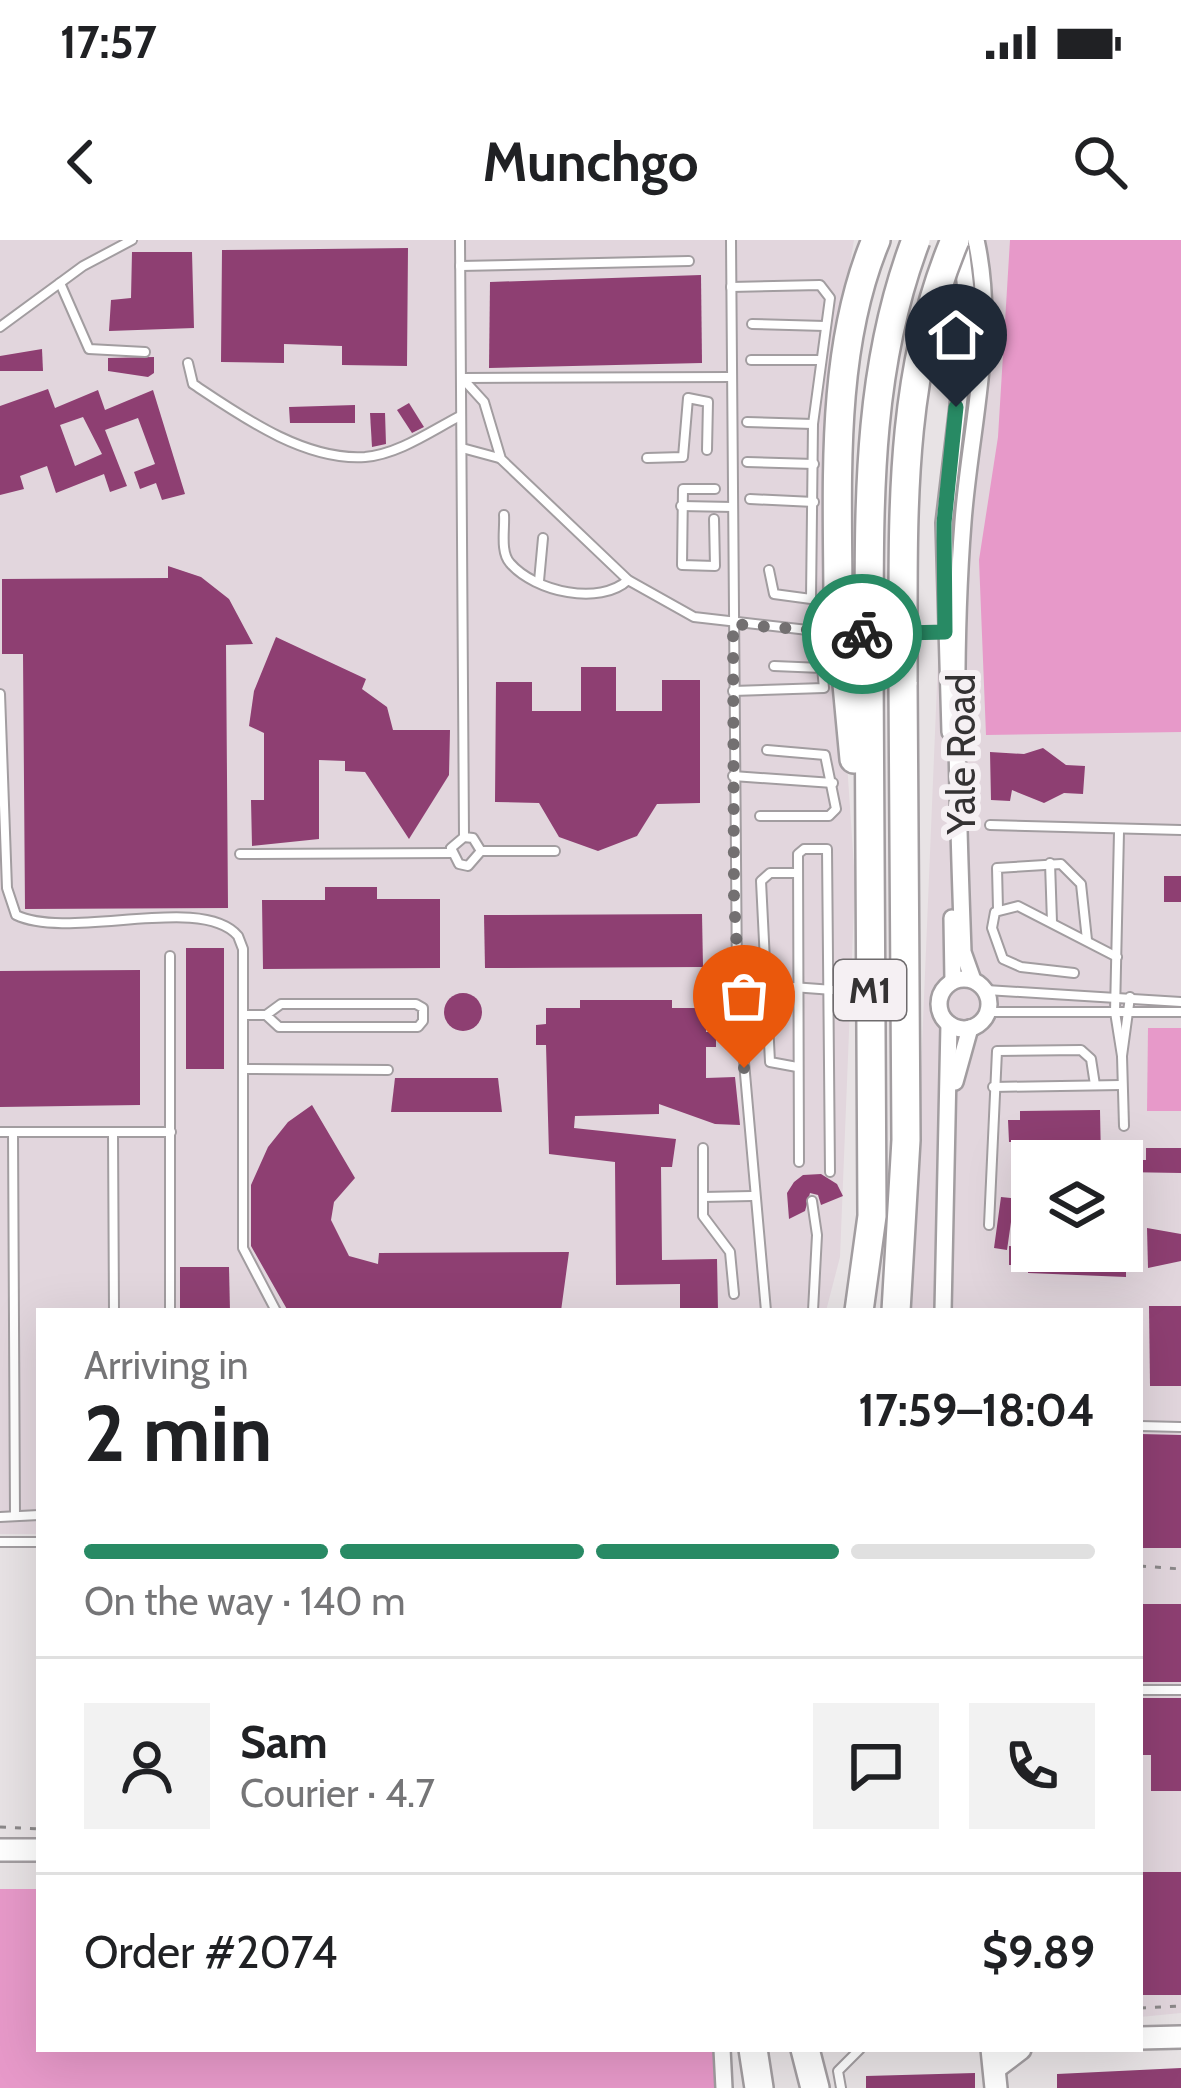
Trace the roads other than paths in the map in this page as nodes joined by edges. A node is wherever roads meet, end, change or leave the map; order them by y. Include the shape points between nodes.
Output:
1 (132, 240) edge
2 (460, 240) edge
3 (731, 240) edge
4 (916, 240) edge
5 (958, 240) edge
6 (976, 240) edge
7 (872, 246) edge
8 (689, 261) dead end
9 (460, 266) junction
10 (60, 283) junction
11 (731, 287) junction
12 (752, 324) dead end
13 (825, 326) junction
14 (0, 327) edge
15 (145, 352) dead end
16 (751, 360) dead end
17 (819, 360) junction
18 (188, 363) dead end
19 (732, 377) junction
20 (462, 378) junction
21 (461, 415) junction
22 (748, 422) dead end
23 (813, 424) junction
24 (461, 448) junction
25 (707, 450) dead end
26 (647, 458) dead end
27 (501, 459) junction
28 (747, 462) dead end
29 (814, 464) junction
30 (716, 489) dead end
31 (750, 499) dead end
32 (814, 502) junction
33 (681, 506) junction
34 (733, 507) junction
35 (504, 515) dead end
36 (715, 519) dead end
37 (543, 538) dead end
38 (769, 570) dead end
39 (628, 580) junction
40 (539, 581) junction
41 (733, 624) junction
42 (953, 633) junction
43 (857, 665) junction
44 (774, 666) dead end
45 (733, 691) junction
46 (0, 694) edge
47 (766, 750) dead end
48 (733, 776) junction
49 (955, 778) junction
50 (832, 783) junction
51 (760, 816) dead end
52 (990, 825) dead end
53 (1181, 830) edge
54 (1119, 832) junction
55 (464, 837) junction
56 (482, 851) junction
57 (555, 851) dead end
58 (452, 853) junction
59 (240, 854) dead end
60 (1050, 863) junction
61 (798, 873) junction
62 (998, 909) junction
63 (1052, 923) junction
64 (1087, 941) junction
65 (170, 956) dead end
66 (1117, 956) junction
67 (1074, 973) dead end
68 (953, 981) junction
69 (737, 983) junction
70 (764, 985) junction
71 (979, 985) junction
72 (798, 988) junction
73 (832, 990) junction
74 (1114, 996) junction
75 (1130, 997) junction
76 (1181, 1002) edge
77 (988, 1012) junction
78 (1115, 1012) junction
79 (1130, 1012) junction
80 (1181, 1012) edge
81 (242, 1015) junction
82 (266, 1016) junction
83 (950, 1024) junction
84 (970, 1028) junction
85 (1122, 1056) junction
86 (797, 1066) junction
87 (242, 1069) junction
88 (388, 1070) dead end
89 (1095, 1085) junction
90 (1121, 1085) junction
91 (993, 1087) junction
92 (951, 1096) junction
93 (1124, 1126) dead end
94 (0, 1132) edge
95 (13, 1132) junction
96 (113, 1132) junction
97 (171, 1132) junction
98 (704, 1148) dead end
99 (799, 1162) dead end
100 (830, 1172) dead end
101 (752, 1196) junction
102 (703, 1197) junction
103 (812, 1201) dead end
104 (989, 1225) dead end
105 (734, 1294) dead end
106 (115, 1308) edge
107 (170, 1308) edge
108 (274, 1308) edge
109 (766, 1308) edge
110 (812, 1308) edge
111 (859, 1308) edge
112 (896, 1308) edge
113 (943, 1308) edge
114 (1143, 1426) edge
115 (1180, 1427) edge
116 (0, 1516) edge
117 (15, 1516) junction
118 (36, 1516) edge
119 (0, 1541) edge
120 (36, 1542) edge
121 (1143, 1690) edge
122 (1181, 1690) edge
123 (0, 1850) edge
124 (36, 1850) edge
125 (1181, 2037) edge
126 (1143, 2038) edge
127 (722, 2052) edge
128 (750, 2052) edge
129 (751, 2052) edge
130 (794, 2052) edge
131 (806, 2052) edge
132 (857, 2052) edge
133 (724, 2088) edge
134 (749, 2088) edge
135 (759, 2088) edge
136 (798, 2088) edge
137 (814, 2088) edge
138 (841, 2088) edge

1 - 10 lane
2 - 9 lane
3 - 11 lane
4 - 43 highway, M1, bridge via 874,408
5 - 42 street, Yale Road via 969,314 944,523
5 - 112 highway, M1, bridge via 922,339 906,441 906,1140
6 - 42 street, Yale Road via 986,314
7 - 43 highway, bridge via 846,368 838,607
8 - 9 lane
9 - 20 lane
10 - 14 lane
10 - 15 lane via 89,350
11 - 13 lane via 820,285 830,298
11 - 19 lane
12 - 13 lane
13 - 17 lane
16 - 17 lane
17 - 23 lane
18 - 21 lane via 193,384 320,451 384,452
19 - 20 lane
19 - 34 lane
20 - 21 lane
20 - 27 lane via 484,402
21 - 24 lane
22 - 23 lane
23 - 29 lane
24 - 27 lane
24 - 55 lane
25 - 26 lane via 708,402 688,398 683,457
27 - 39 lane
28 - 29 lane
29 - 32 lane
30 - 33 lane via 683,489
31 - 32 lane
32 - 38 lane via 812,598 774,594
33 - 34 lane
33 - 36 lane via 682,565 715,566
34 - 41 lane
35 - 40 lane via 505,556
37 - 40 lane
39 - 40 lane via 617,590 580,594
39 - 41 lane via 694,616
41 - 42 lane
41 - 45 lane
42 - 49 street, Yale Road
43 - 111 highway, M1 via 869,815 872,1216
44 - 45 lane via 822,668 824,688
45 - 48 lane
46 - 81 lane via 11,909 44,923 226,924 243,949
47 - 50 lane via 820,752
48 - 50 lane
48 - 69 lane
49 - 68 street, Yale Road
49 - 71 street, Yale Road via 964,952
50 - 51 lane via 836,809 829,816
52 - 54 lane
53 - 54 lane
54 - 66 lane
55 - 56 lane
55 - 58 lane
56 - 57 lane
56 - 58 lane via 468,866
58 - 59 lane
60 - 62 lane via 997,868
60 - 63 lane
60 - 64 lane via 1078,875
61 - 70 lane via 761,880
61 - 72 lane
61 - 73 lane via 800,850 832,852
62 - 63 lane via 1018,906
62 - 67 lane via 992,928 1004,959
63 - 64 lane
64 - 66 lane
65 - 97 lane
66 - 74 lane
68 - 71 street
68 - 83 street via 939,1007
69 - 70 lane
69 - 101 lane
70 - 72 lane
70 - 86 lane via 770,1062
71 - 74 lane
71 - 77 street
72 - 73 lane
72 - 86 lane
73 - 100 lane
74 - 75 lane
74 - 78 lane
75 - 76 lane
75 - 79 lane
77 - 78 lane
77 - 84 street
78 - 79 lane
78 - 85 lane
79 - 80 lane
79 - 85 lane
81 - 82 lane
81 - 87 lane
82 - 82 lane via 279,1027 418,1027 423,1008 281,1004
83 - 84 street
83 - 92 street
84 - 92 street
85 - 90 lane
86 - 99 lane
87 - 88 lane
87 - 108 lane via 243,1248
89 - 90 lane
89 - 91 lane
89 - 91 lane via 1091,1058 1081,1050 1003,1048 995,1055
90 - 93 lane
91 - 104 lane
92 - 113 street
94 - 95 lane
95 - 96 lane
95 - 117 lane
96 - 97 lane
96 - 106 lane
97 - 107 lane
98 - 102 lane
101 - 102 lane
101 - 109 lane
102 - 105 lane via 707,1226 730,1252
103 - 110 lane
114 - 115 lane
116 - 117 lane
117 - 118 lane
119 - 120 lane
121 - 122 lane
123 - 124 main road
125 - 126 main road
127 - 133 street
128 - 134 highway
129 - 135 highway
130 - 136 highway
131 - 137 highway
132 - 138 lane via 838,2071

